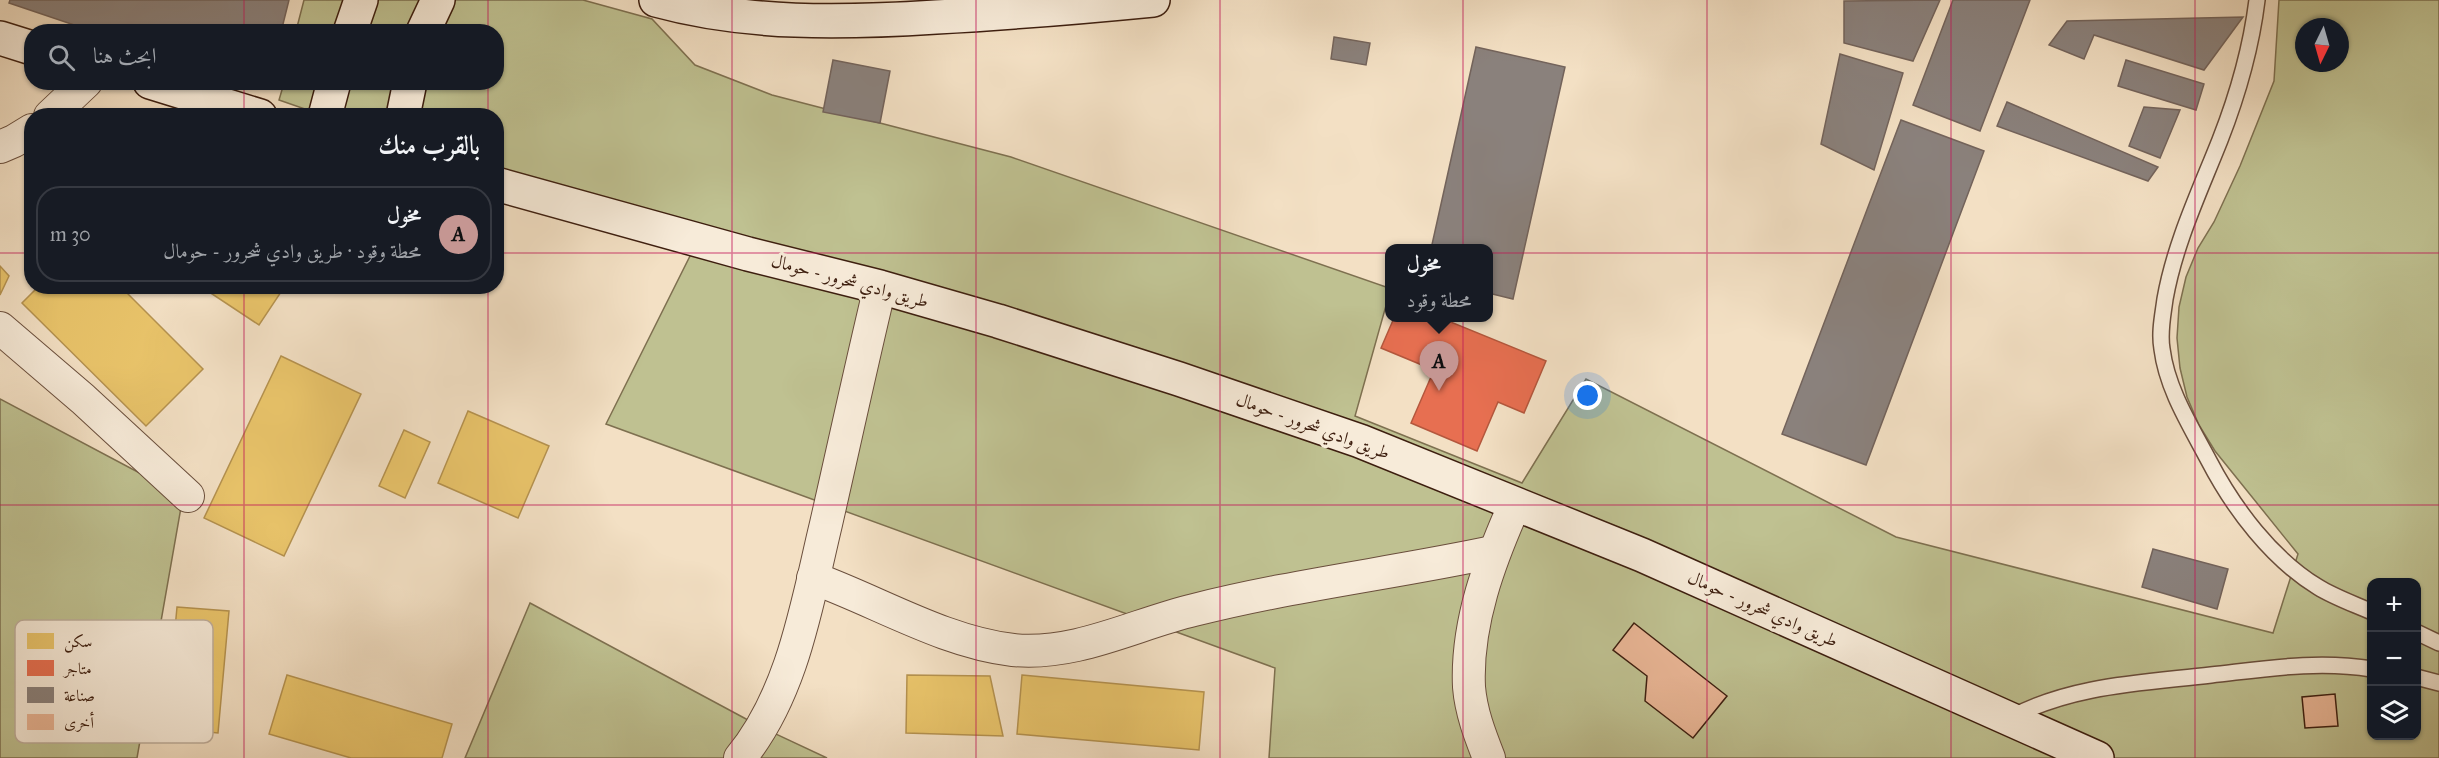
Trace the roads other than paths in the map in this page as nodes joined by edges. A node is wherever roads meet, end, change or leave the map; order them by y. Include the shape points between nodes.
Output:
1 (361, 0) edge
2 (438, 0) edge
3 (656, 0) edge
4 (1153, 0) edge
5 (2257, 0) edge
6 (353, 24) edge
7 (427, 24) edge
8 (0, 38) edge
9 (24, 46) edge
10 (78, 90) edge
11 (176, 90) edge
12 (332, 90) edge
13 (408, 90) edge
14 (58, 108) edge
15 (234, 108) edge
16 (328, 108) edge
17 (405, 108) edge
18 (24, 134) edge
19 (0, 147) edge
20 (504, 186) edge
21 (880, 287) junction
22 (0, 328) edge
23 (188, 496) dead end
24 (1515, 504) junction
25 (1493, 552) junction
26 (813, 578) junction
27 (2367, 610) edge
28 (2421, 634) edge
29 (2439, 643) edge
30 (2367, 669) edge
31 (2421, 678) edge
32 (2439, 683) edge
33 (2010, 718) junction
34 (740, 758) edge
35 (1489, 758) edge
36 (2097, 758) edge

1 - 6 main road
2 - 7 main road
3 - 4 main road via 737,16 877,21
5 - 27 lane via 2242,79 2170,272 2161,328 2164,362 2169,382 2218,479 2268,545 2320,588
8 - 9 main road
10 - 14 street
11 - 15 main road
12 - 16 main road
13 - 17 main road
18 - 19 street
20 - 21 main road, طريق وادي شحرور - حومال
21 - 24 main road, طريق وادي شحرور - حومال via 1179,379 1360,441
21 - 26 street
22 - 23 street
24 - 25 street
24 - 33 main road, طريق وادي شحرور - حومال via 1642,555
25 - 26 street via 1269,592 1054,649 978,645
25 - 35 street via 1470,654 1469,688
26 - 34 street via 783,687 757,738
28 - 29 lane
30 - 33 lane via 2272,666 2083,691 2036,704
31 - 32 lane
33 - 36 main road, طريق وادي شحرور - حومال

